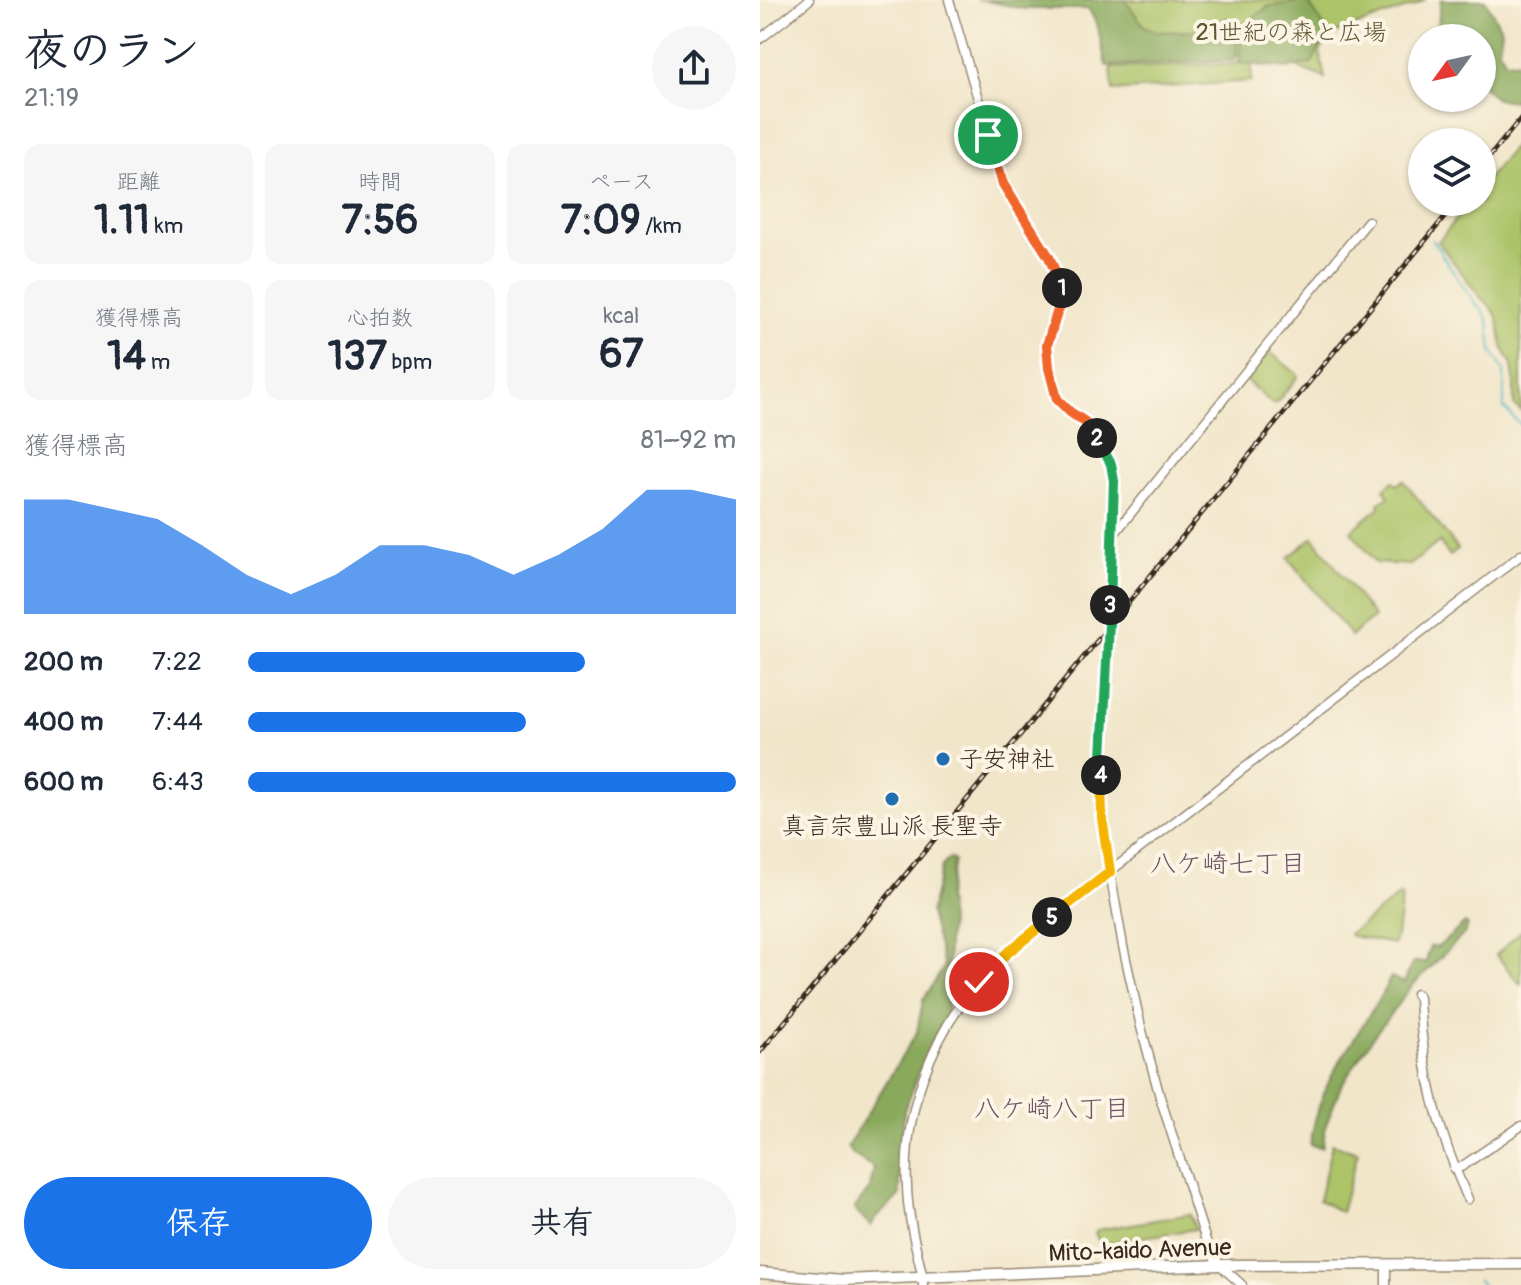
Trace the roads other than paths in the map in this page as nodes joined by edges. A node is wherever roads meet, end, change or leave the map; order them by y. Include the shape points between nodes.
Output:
1 (809, 0) edge
2 (949, 0) edge
3 (760, 39) edge
4 (1368, 221) dead end
5 (1113, 535) junction
6 (1521, 555) edge
7 (1110, 872) junction
8 (1416, 994) dead end
9 (1521, 1126) edge
10 (1454, 1169) junction
11 (1468, 1199) dead end
12 (1521, 1264) edge
13 (1220, 1265) junction
14 (1386, 1265) junction
15 (760, 1273) edge
16 (822, 1282) edge
17 (926, 1283) edge
18 (1242, 1285) edge
19 (1386, 1285) edge

1 - 3 street
2 - 5 street via 1003,184 1061,285 1047,345 1049,368 1057,399 1085,422 1111,464
4 - 5 street
5 - 7 street, bridge via 1101,788
6 - 7 street
7 - 13 street via 1130,982 1160,1097 1209,1250
7 - 17 street via 996,964 958,1009 935,1050 923,1077 907,1157 909,1213
8 - 10 street via 1431,1095
9 - 10 street
10 - 11 street
12 - 14 highway, Mito-kaido Avenue
13 - 14 highway, Mito-kaido Avenue
13 - 17 highway, Mito-kaido Avenue
13 - 18 street
14 - 19 street
15 - 16 highway, Mito-kaido Avenue
16 - 17 highway, Mito-kaido Avenue

